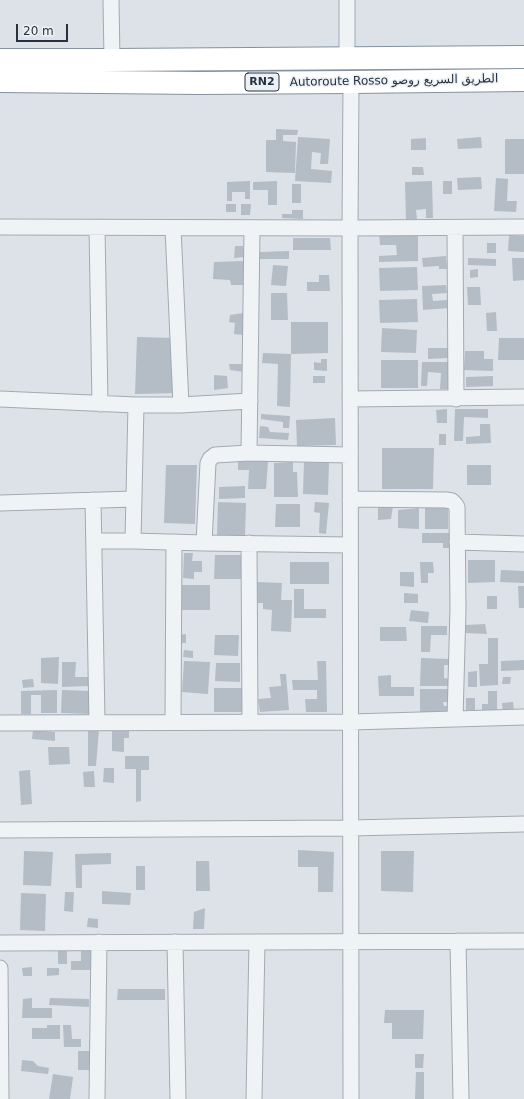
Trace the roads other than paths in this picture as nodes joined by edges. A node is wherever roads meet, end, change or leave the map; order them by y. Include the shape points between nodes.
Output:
1 (111, 0) edge
2 (347, 0) edge
3 (347, 58) junction
4 (524, 58) edge
5 (0, 60) edge
6 (112, 60) junction
7 (524, 80) edge
8 (0, 81) edge
9 (351, 82) junction
10 (524, 227) edge
11 (0, 228) edge
12 (97, 228) junction
13 (173, 228) junction
14 (252, 228) junction
15 (350, 228) junction
16 (455, 228) junction
17 (524, 397) edge
18 (0, 399) edge
19 (350, 399) junction
20 (456, 399) junction
21 (250, 401) junction
22 (100, 404) junction
23 (136, 405) junction
24 (181, 405) junction
25 (249, 453) junction
26 (350, 455) junction
27 (134, 499) junction
28 (350, 499) junction
29 (92, 500) junction
30 (0, 503) edge
31 (133, 540) junction
32 (94, 541) junction
33 (174, 542) junction
34 (457, 542) junction
35 (204, 543) junction
36 (249, 543) junction
37 (524, 544) edge
38 (350, 545) junction
39 (524, 717) edge
40 (455, 719) junction
41 (97, 722) junction
42 (173, 722) junction
43 (250, 722) junction
44 (351, 722) junction
45 (0, 723) edge
46 (524, 824) edge
47 (351, 828) junction
48 (0, 830) edge
49 (351, 941) junction
50 (458, 941) junction
51 (524, 941) edge
52 (99, 942) junction
53 (175, 942) junction
54 (257, 942) junction
55 (0, 943) edge
56 (0, 968) edge
57 (1, 1099) edge
58 (97, 1099) edge
59 (178, 1099) edge
60 (254, 1099) edge
61 (351, 1099) edge
62 (461, 1099) edge

1 - 6 street
2 - 3 street
3 - 4 highway, Autoroute Rosso الطريق السريع روصو / RN2
3 - 6 highway, Autoroute Rosso الطريق السريع روصو / RN2
5 - 6 highway, Autoroute Rosso الطريق السريع روصو / RN2
7 - 9 highway, Autoroute Rosso الطريق السريع روصو / RN2
8 - 9 highway, Autoroute Rosso الطريق السريع روصو / RN2
9 - 15 street
10 - 16 street
11 - 12 street
12 - 13 street
12 - 22 street
13 - 14 street
13 - 24 street
14 - 15 street
14 - 21 street
15 - 16 street
15 - 19 street
16 - 20 street
17 - 20 street
18 - 22 street
19 - 20 street
19 - 26 street
21 - 24 street
21 - 25 street
22 - 23 street
23 - 24 street
23 - 27 street
25 - 26 street
25 - 35 street via 215,455 210,459
26 - 28 street
27 - 29 street
27 - 31 street
28 - 34 street via 452,501 457,507
28 - 38 street
29 - 30 street
29 - 32 street
31 - 32 street
31 - 33 street
32 - 41 street
33 - 35 street
33 - 42 street
34 - 37 street
34 - 40 street
35 - 36 street
36 - 38 street
36 - 43 street
38 - 44 street
39 - 40 street
40 - 44 street
41 - 42 street
41 - 45 street
42 - 43 street
43 - 44 street
44 - 47 street
46 - 47 street
47 - 48 street
47 - 49 street
49 - 50 street
49 - 54 street
49 - 61 street
50 - 51 street
50 - 62 street
52 - 53 street
52 - 55 street
52 - 58 street
53 - 54 street
53 - 59 street
54 - 60 street
56 - 57 street

